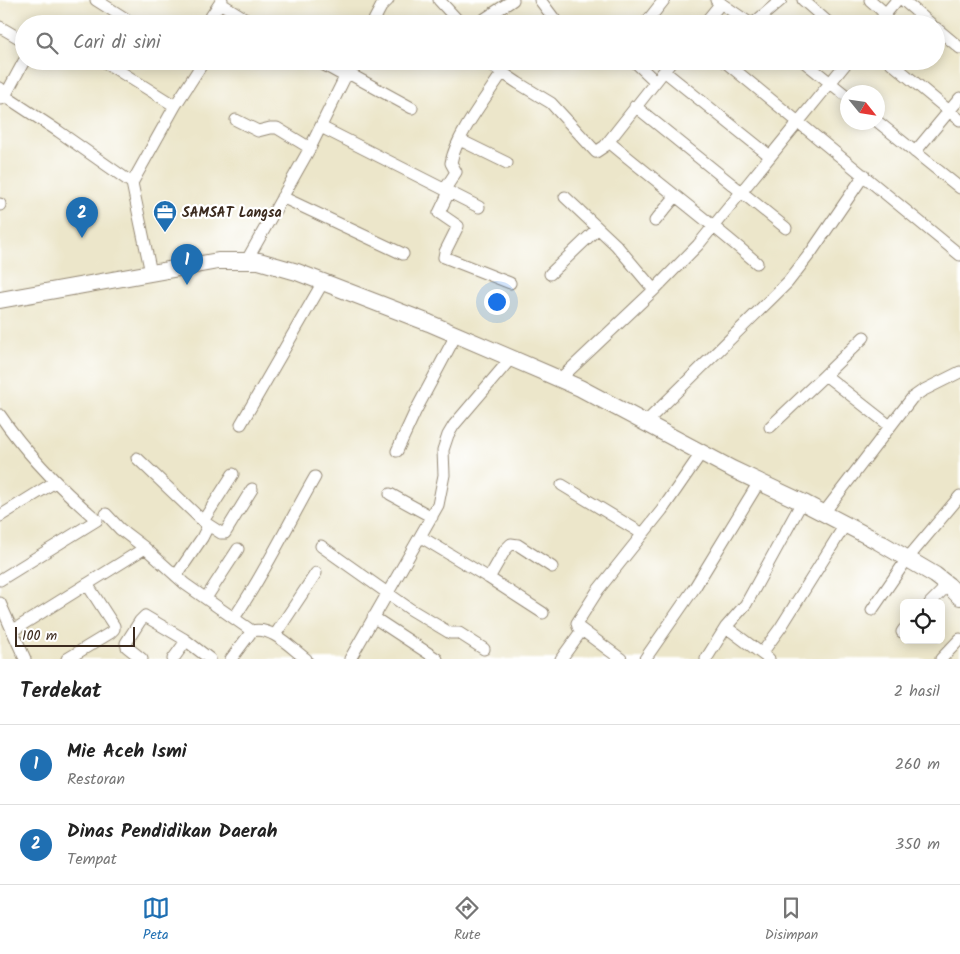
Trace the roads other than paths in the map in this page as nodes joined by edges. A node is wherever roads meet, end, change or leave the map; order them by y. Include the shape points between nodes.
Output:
1 (96, 0) edge
2 (439, 0) edge
3 (513, 0) edge
4 (540, 0) edge
5 (664, 0) edge
6 (781, 0) edge
7 (802, 0) edge
8 (870, 0) edge
9 (897, 0) edge
10 (903, 0) edge
11 (221, 1) edge
12 (381, 2) edge
13 (719, 2) edge
14 (886, 14) joint
15 (120, 15) edge
16 (212, 15) edge
17 (241, 15) edge
18 (376, 15) edge
19 (453, 15) edge
20 (490, 15) edge
21 (551, 15) edge
22 (652, 15) edge
23 (710, 15) edge
24 (738, 15) edge
25 (763, 15) edge
26 (820, 15) edge
27 (920, 15) edge
28 (0, 27) edge
29 (15, 36) edge
30 (945, 36) edge
31 (960, 48) edge
32 (18, 70) edge
33 (118, 70) edge
34 (196, 70) edge
35 (336, 70) edge
36 (349, 70) edge
37 (498, 70) edge
38 (644, 70) edge
39 (735, 70) edge
40 (814, 70) edge
41 (841, 70) edge
42 (900, 70) edge
43 (664, 71) joint
44 (502, 73) junction
45 (347, 75) junction
46 (655, 80) junction
47 (830, 83) junction
48 (840, 91) edge
49 (2, 95) edge
50 (960, 98) edge
51 (175, 106) junction
52 (636, 106) junction
53 (412, 108) dead end
54 (948, 111) junction
55 (236, 120) dead end
56 (960, 120) edge
57 (798, 122) junction
58 (321, 127) junction
59 (885, 128) edge
60 (460, 140) junction
61 (609, 142) junction
62 (310, 148) junction
63 (915, 152) junction
64 (770, 156) junction
65 (507, 163) dead end
66 (864, 175) junction
67 (132, 184) junction
68 (960, 188) edge
69 (447, 191) junction
70 (742, 192) junction
71 (282, 197) junction
72 (565, 197) dead end
73 (675, 197) junction
74 (479, 208) dead end
75 (655, 220) dead end
76 (714, 226) junction
77 (598, 228) junction
78 (786, 228) dead end
79 (402, 254) dead end
80 (960, 255) edge
81 (247, 260) junction
82 (757, 263) dead end
83 (150, 273) junction
84 (550, 274) dead end
85 (323, 282) junction
86 (510, 283) dead end
87 (654, 290) junction
88 (0, 300) edge
89 (456, 335) junction
90 (864, 337) dead end
91 (512, 357) junction
92 (960, 372) edge
93 (825, 376) junction
94 (560, 379) junction
95 (0, 415) edge
96 (646, 422) junction
97 (241, 424) dead end
98 (890, 426) junction
99 (770, 427) dead end
100 (397, 451) dead end
101 (702, 452) junction
102 (137, 458) dead end
103 (233, 474) dead end
104 (316, 477) dead end
105 (55, 482) junction
106 (759, 482) junction
107 (562, 485) dead end
108 (252, 489) dead end
109 (390, 494) dead end
110 (960, 496) edge
111 (802, 502) junction
112 (106, 514) dead end
113 (823, 514) junction
114 (0, 516) edge
115 (432, 517) junction
116 (205, 523) junction
117 (845, 524) junction
118 (643, 534) junction
119 (421, 537) junction
120 (321, 546) dead end
121 (145, 548) junction
122 (238, 549) dead end
123 (908, 559) junction
124 (552, 567) dead end
125 (316, 573) dead end
126 (176, 576) junction
127 (489, 578) junction
128 (0, 580) edge
129 (87, 584) junction
130 (948, 585) junction
131 (389, 593) junction
132 (960, 597) edge
133 (206, 598) junction
134 (934, 599) edge
135 (0, 603) edge
136 (872, 610) dead end
137 (543, 613) dead end
138 (374, 617) junction
139 (234, 618) junction
140 (726, 626) junction
141 (582, 630) junction
142 (12, 631) junction
143 (252, 631) junction
144 (274, 635) junction
145 (960, 639) edge
146 (186, 641) junction
147 (484, 649) dead end
148 (766, 656) edge
149 (25, 659) edge
150 (66, 659) edge
151 (142, 659) edge
152 (173, 659) edge
153 (210, 659) edge
154 (231, 659) edge
155 (306, 659) edge
156 (350, 659) edge
157 (437, 659) edge
158 (561, 659) edge
159 (621, 659) edge
160 (645, 659) edge
161 (706, 659) edge
162 (941, 659) edge

1 - 15 street
2 - 19 street
3 - 20 street
4 - 21 street
5 - 22 street
6 - 25 street
7 - 26 street
8 - 14 street
9 - 14 street
10 - 27 street
11 - 16 street
11 - 17 street
12 - 18 street
13 - 23 street
13 - 24 street
28 - 29 street
30 - 31 street
32 - 49 street
33 - 51 street
34 - 51 street
35 - 45 street
36 - 45 street
37 - 44 street
38 - 46 street
39 - 57 street
40 - 47 street
41 - 47 street
42 - 54 street
43 - 46 street
43 - 64 street
44 - 60 street
44 - 61 street via 551,103 595,152 600,152
45 - 53 street
45 - 58 street
46 - 52 street
47 - 48 street
47 - 57 street
49 - 67 street
50 - 54 street
51 - 67 street
52 - 61 street
52 - 70 street
54 - 56 street
54 - 63 street
55 - 62 street via 258,130 276,128
57 - 64 street
57 - 66 street
58 - 62 street
58 - 69 street
59 - 63 street
60 - 65 street
60 - 69 street via 452,161 456,172
61 - 73 street
62 - 71 street
63 - 68 street
64 - 70 street
66 - 80 street
66 - 96 street via 788,282
67 - 83 street
69 - 74 street
69 - 86 street via 439,213 458,226 444,257
70 - 76 street
70 - 78 street
71 - 79 street
71 - 81 street
72 - 77 street
73 - 75 street
73 - 76 street
76 - 82 street
76 - 87 street
77 - 84 street
77 - 87 street
81 - 83 highway via 218,261
81 - 85 highway via 279,266
83 - 88 highway
85 - 89 highway
85 - 97 street
87 - 94 street
89 - 91 highway
89 - 100 street
90 - 93 street
91 - 94 highway
91 - 115 street via 448,435 443,450 442,488
92 - 98 street via 922,390
93 - 98 street
93 - 99 street
94 - 96 highway
95 - 105 street via 15,438
96 - 101 highway
98 - 113 street
101 - 106 highway
101 - 118 street
102 - 116 street
103 - 116 street
104 - 139 street via 257,584
105 - 114 street
105 - 128 street via 97,520
106 - 111 highway
106 - 160 street via 695,587
107 - 118 street
108 - 116 street via 225,533
109 - 115 street
110 - 123 street
111 - 113 highway
111 - 140 street via 746,604
112 - 121 street
113 - 117 highway
115 - 119 street
116 - 126 street via 208,527 206,532
117 - 123 highway
117 - 148 street
118 - 141 street via 613,569 578,621 577,626
119 - 127 street
119 - 131 street
120 - 131 street
121 - 126 street
121 - 129 street
122 - 133 street
123 - 130 highway
123 - 136 street
124 - 127 street via 513,544 505,550
125 - 144 street
126 - 133 street
127 - 137 street
129 - 142 street
129 - 150 street via 114,628
130 - 132 highway
130 - 134 street
131 - 138 street
131 - 147 street via 424,618
133 - 139 street
135 - 142 street
138 - 156 street
138 - 157 street
139 - 143 street
140 - 148 street
140 - 161 street
141 - 158 street
141 - 159 street
142 - 149 street
143 - 144 street via 264,630
143 - 154 street
144 - 155 street
145 - 162 street
146 - 151 street via 144,617 126,644
146 - 152 street
146 - 153 street

